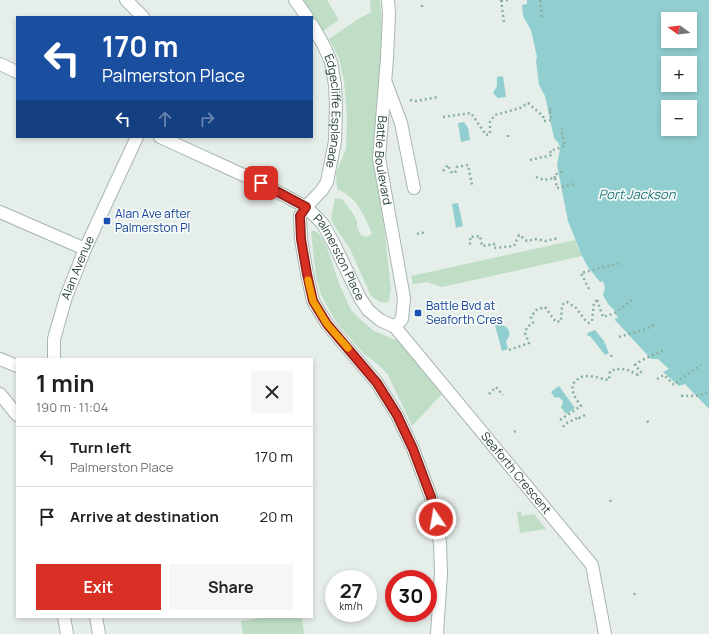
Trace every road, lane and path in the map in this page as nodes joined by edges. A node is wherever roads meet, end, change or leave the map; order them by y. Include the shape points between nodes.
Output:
1 (126, 0) edge
2 (296, 0) edge
3 (388, 0) edge
4 (501, 0) edge
5 (509, 0) edge
6 (540, 0) edge
7 (142, 16) edge
8 (306, 16) edge
9 (542, 16) dead end
10 (504, 22) dead end
11 (313, 27) edge
12 (0, 64) edge
13 (16, 72) edge
14 (385, 82) junction
15 (438, 97) dead end
16 (410, 100) dead end
17 (551, 109) dead end
18 (443, 117) dead end
19 (562, 130) dead end
20 (137, 138) edge
21 (162, 138) edge
22 (530, 160) dead end
23 (561, 169) dead end
24 (443, 171) dead end
25 (536, 177) dead end
26 (555, 178) junction
27 (574, 184) dead end
28 (472, 185) dead end
29 (414, 188) dead end
30 (306, 207) junction
31 (0, 212) edge
32 (427, 232) dead end
33 (417, 234) dead end
34 (559, 238) dead end
35 (469, 244) dead end
36 (85, 250) junction
37 (619, 263) dead end
38 (589, 289) dead end
39 (632, 300) dead end
40 (398, 323) junction
41 (655, 325) dead end
42 (619, 336) dead end
43 (509, 350) dead end
44 (664, 350) dead end
45 (54, 358) edge
46 (0, 359) edge
47 (16, 366) edge
48 (700, 366) dead end
49 (657, 379) dead end
50 (708, 391) edge
51 (0, 394) edge
52 (489, 394) dead end
53 (502, 394) dead end
54 (681, 396) dead end
55 (16, 414) edge
56 (584, 415) dead end
57 (560, 420) dead end
58 (563, 427) dead end
59 (636, 591) dead end
60 (634, 596) dead end
61 (64, 618) edge
62 (96, 618) edge
63 (67, 634) edge
64 (99, 634) edge
65 (437, 634) edge
66 (605, 634) edge

1 - 7 street
2 - 8 street
3 - 14 street, Battle Boulevard
4 - 5 path
4 - 10 path
6 - 9 path
11 - 30 street, Edgecliffe Esplanade via 331,62 336,85 335,141 327,182
12 - 13 street
14 - 29 street via 401,123
14 - 40 street, Battle Boulevard via 379,158 404,298
15 - 16 path
17 - 18 path via 552,120 544,121 543,116 528,103 495,115 490,122 490,134 486,135 471,113
19 - 22 path via 564,146 550,151 552,155
20 - 36 street, Alan Avenue
21 - 30 street, Palmerston Place via 261,183
23 - 26 path via 562,172 554,174
24 - 28 path via 448,165 451,172 455,173 458,167 468,165
25 - 26 path via 544,180
26 - 27 path via 557,188
30 - 40 street, Palmerston Place via 323,224 368,310 380,320
30 - 65 street, Edgecliffe Esplanade via 300,216 301,239 313,301 327,324 377,383 397,415 431,497 440,543
31 - 36 street
32 - 33 path
34 - 35 path via 527,241 519,235 514,246 494,248 494,244 482,246 480,236 470,238
36 - 45 street, Alan Avenue via 66,297 54,339
37 - 38 path via 581,273
39 - 43 path via 603,317 596,300 592,321 589,323 567,302 562,306 561,321 556,322 546,307 536,310 531,317 533,323 525,333 528,343
40 - 66 street, Seaforth Crescent via 592,565
41 - 42 path
44 - 57 path via 635,365 640,372 638,375 626,369 615,370 610,371 609,380 586,376 574,381 574,398 581,406
46 - 47 street
48 - 49 path via 674,385 664,376
50 - 54 path via 703,395
51 - 55 street
52 - 53 path via 496,387
56 - 58 path
59 - 60 path
61 - 63 street
62 - 64 street

